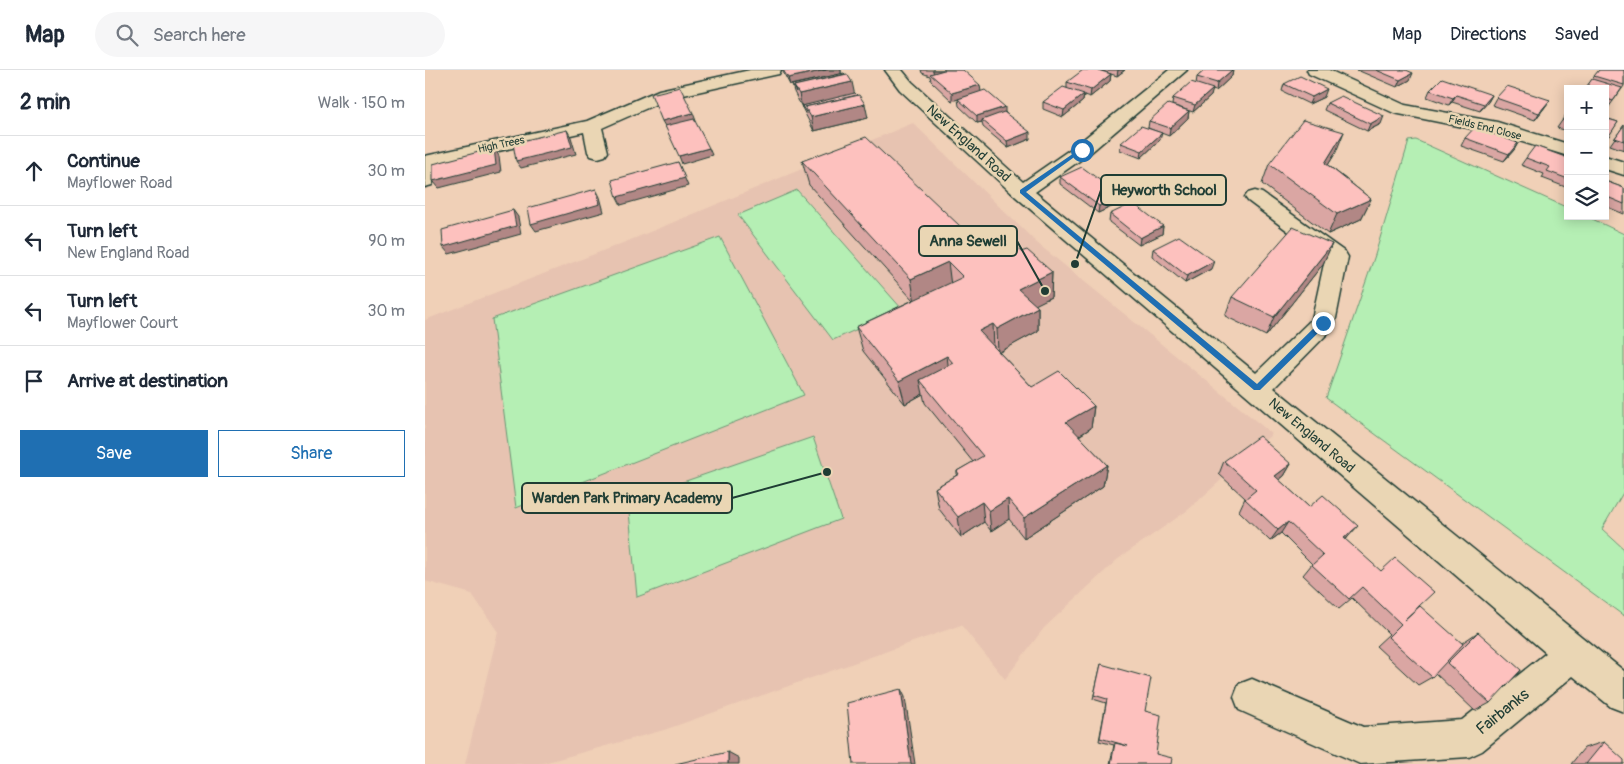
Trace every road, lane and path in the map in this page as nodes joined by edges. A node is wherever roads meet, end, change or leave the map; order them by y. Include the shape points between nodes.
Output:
1 (773, 70) edge
2 (893, 70) edge
3 (1179, 70) edge
4 (1315, 70) edge
5 (592, 124) junction
6 (1564, 149) edge
7 (598, 152) dead end
8 (1609, 163) edge
9 (1624, 168) edge
10 (425, 180) edge
11 (1022, 192) junction
12 (1255, 197) dead end
13 (1257, 388) junction
14 (1573, 654) junction
15 (1624, 694) edge
16 (1252, 697) dead end

1 - 5 street, High Trees via 727,85 665,94
2 - 11 street, New England Road via 906,86
3 - 11 street via 1082,150
4 - 6 street, Fields End Close via 1400,109 1497,128
5 - 7 street
5 - 10 street, High Trees via 431,160
8 - 9 street
11 - 13 street, New England Road
12 - 13 street via 1337,257 1323,323
13 - 14 street, New England Road
14 - 15 street, New England Road
14 - 16 street, Fairbanks via 1469,738 1362,746

